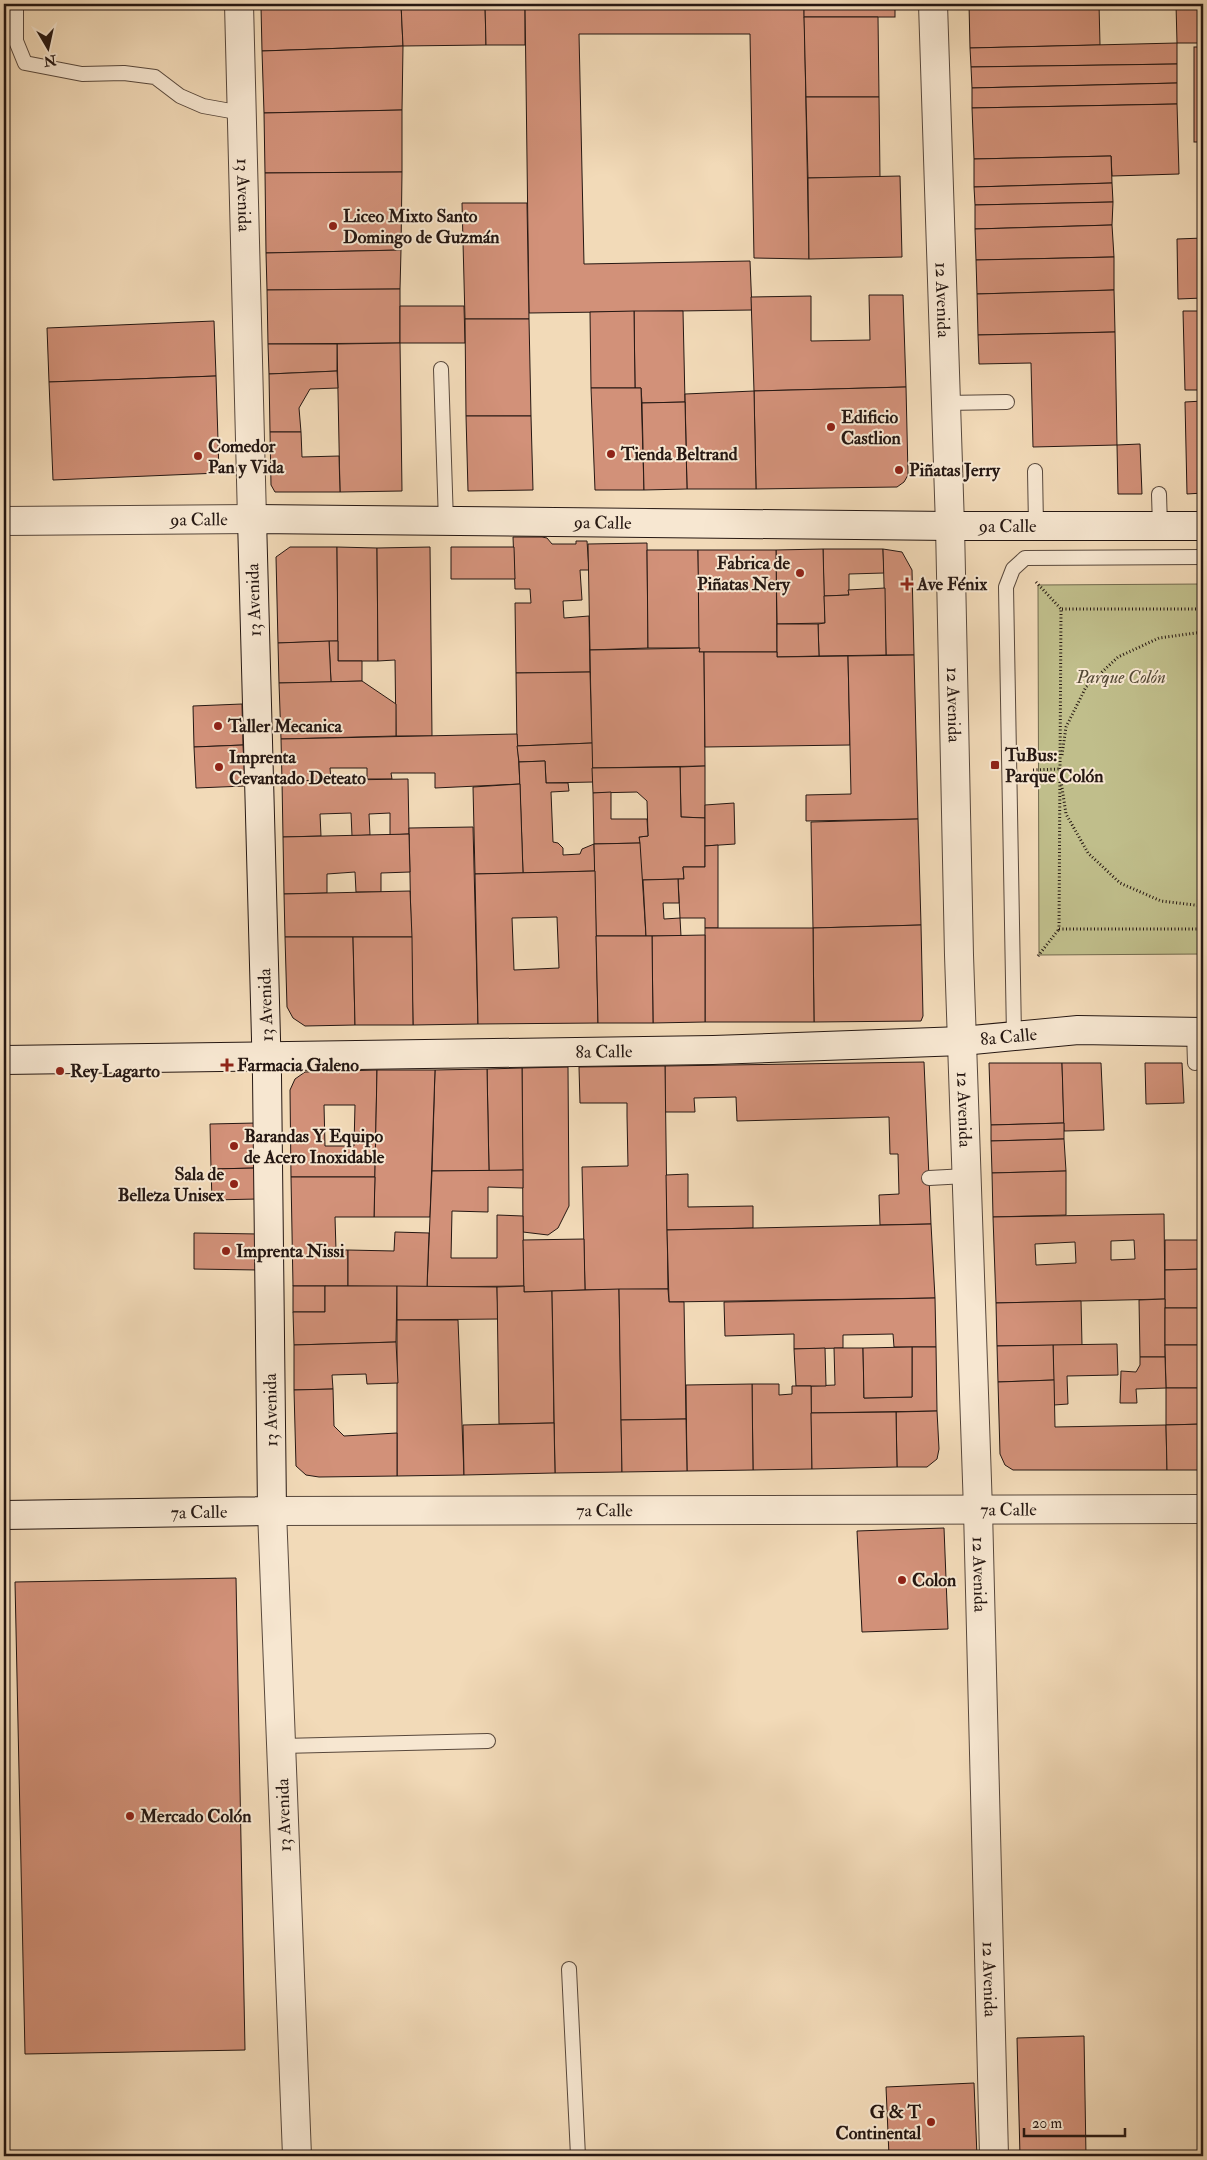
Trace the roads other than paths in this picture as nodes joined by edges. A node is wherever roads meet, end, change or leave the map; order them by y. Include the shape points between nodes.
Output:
1 (16, 4) edge
2 (239, 4) edge
3 (933, 4) edge
4 (242, 113) junction
5 (441, 369) dead end
6 (1007, 402) dead end
7 (945, 403) junction
8 (1035, 471) dead end
9 (1159, 494) dead end
10 (252, 520) junction
11 (4, 521) edge
12 (446, 522) junction
13 (1036, 525) junction
14 (950, 526) junction
15 (1160, 526) junction
16 (1203, 526) edge
17 (1203, 558) edge
18 (1199, 1032) edge
19 (1014, 1036) junction
20 (962, 1041) junction
21 (267, 1056) junction
22 (4, 1060) edge
23 (1195, 1063) dead end
24 (966, 1176) junction
25 (929, 1178) dead end
26 (1203, 1509) edge
27 (978, 1510) junction
28 (272, 1511) junction
29 (4, 1515) edge
30 (488, 1741) dead end
31 (282, 1746) junction
32 (569, 1969) dead end
33 (297, 2156) edge
34 (578, 2156) edge
35 (994, 2156) edge

1 - 4 lane via 16,41 25,63 82,74 124,73 155,77 180,96 204,106
2 - 4 street, 13 Avenida
3 - 7 street, 12 Avenida
4 - 10 street, 13 Avenida
5 - 12 lane
6 - 7 lane
7 - 14 street, 12 Avenida
8 - 13 lane
9 - 15 lane
10 - 11 street, 9a Calle
10 - 12 street, 9a Calle
10 - 21 street, 13 Avenida
12 - 14 street, 9a Calle
13 - 14 street, 9a Calle
13 - 15 street, 9a Calle
14 - 20 street, 12 Avenida
15 - 16 street, 9a Calle
17 - 19 lane via 1025,558 1013,569 1006,587
18 - 19 street, 8a Calle via 1078,1030
18 - 23 lane
19 - 20 street, 8a Calle
20 - 21 street, 8a Calle via 713,1057
20 - 24 street, 12 Avenida
21 - 22 street, 8a Calle
21 - 28 street, 13 Avenida
24 - 25 lane
24 - 27 street, 12 Avenida
26 - 27 street, 7a Calle
27 - 28 street, 7a Calle
27 - 35 street, 12 Avenida
28 - 29 street, 7a Calle
28 - 31 street, 13 Avenida
30 - 31 lane
31 - 33 street, 13 Avenida
32 - 34 lane

